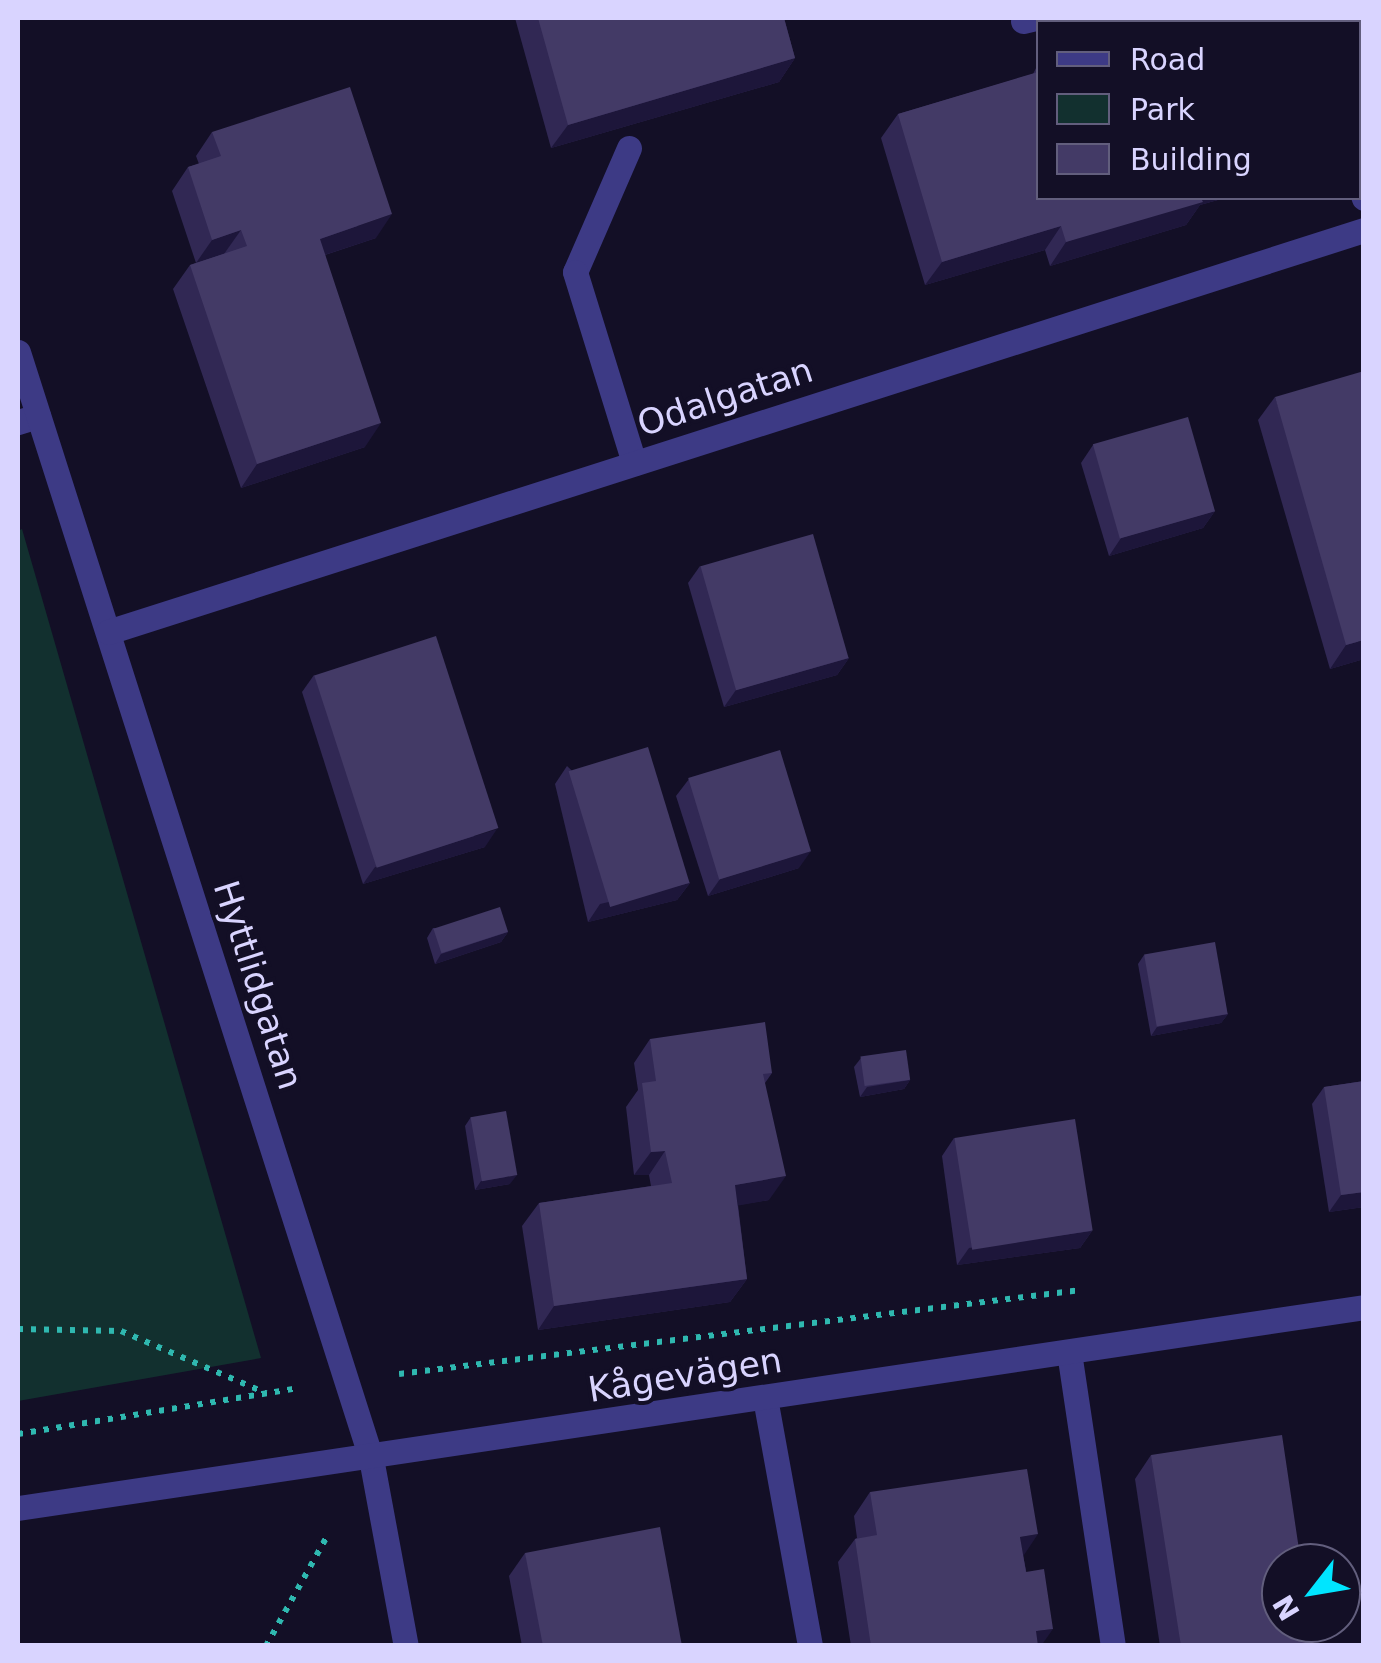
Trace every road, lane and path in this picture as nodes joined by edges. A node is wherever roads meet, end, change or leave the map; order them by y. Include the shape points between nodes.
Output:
1 (629, 148) edge
2 (1364, 230) edge
3 (18, 352) edge
4 (28, 419) edge
5 (634, 463) junction
6 (108, 632) junction
7 (1095, 1288) dead end
8 (1364, 1307) edge
9 (18, 1329) edge
10 (1069, 1352) junction
11 (347, 1380) junction
12 (267, 1394) junction
13 (765, 1398) junction
14 (18, 1434) edge
15 (372, 1458) junction
16 (18, 1508) edge
17 (266, 1646) edge
18 (406, 1646) edge
19 (810, 1646) edge
20 (1113, 1646) edge

1 - 5 street via 575,272
2 - 5 street, Odalgatan
3 - 4 street, Hyttlidgatan
4 - 6 street, Hyttlidgatan
5 - 6 street, Odalgatan
6 - 11 street, Hyttlidgatan
7 - 11 path
8 - 10 street, Kågevägen
9 - 12 path via 121,1331
10 - 13 street, Kågevägen
10 - 20 street
11 - 12 path
11 - 15 street, Hyttlidgatan
12 - 14 path
13 - 15 street, Kågevägen
13 - 19 street
15 - 16 street, Kågevägen
15 - 17 path
15 - 18 street, Hyttlidgatan

